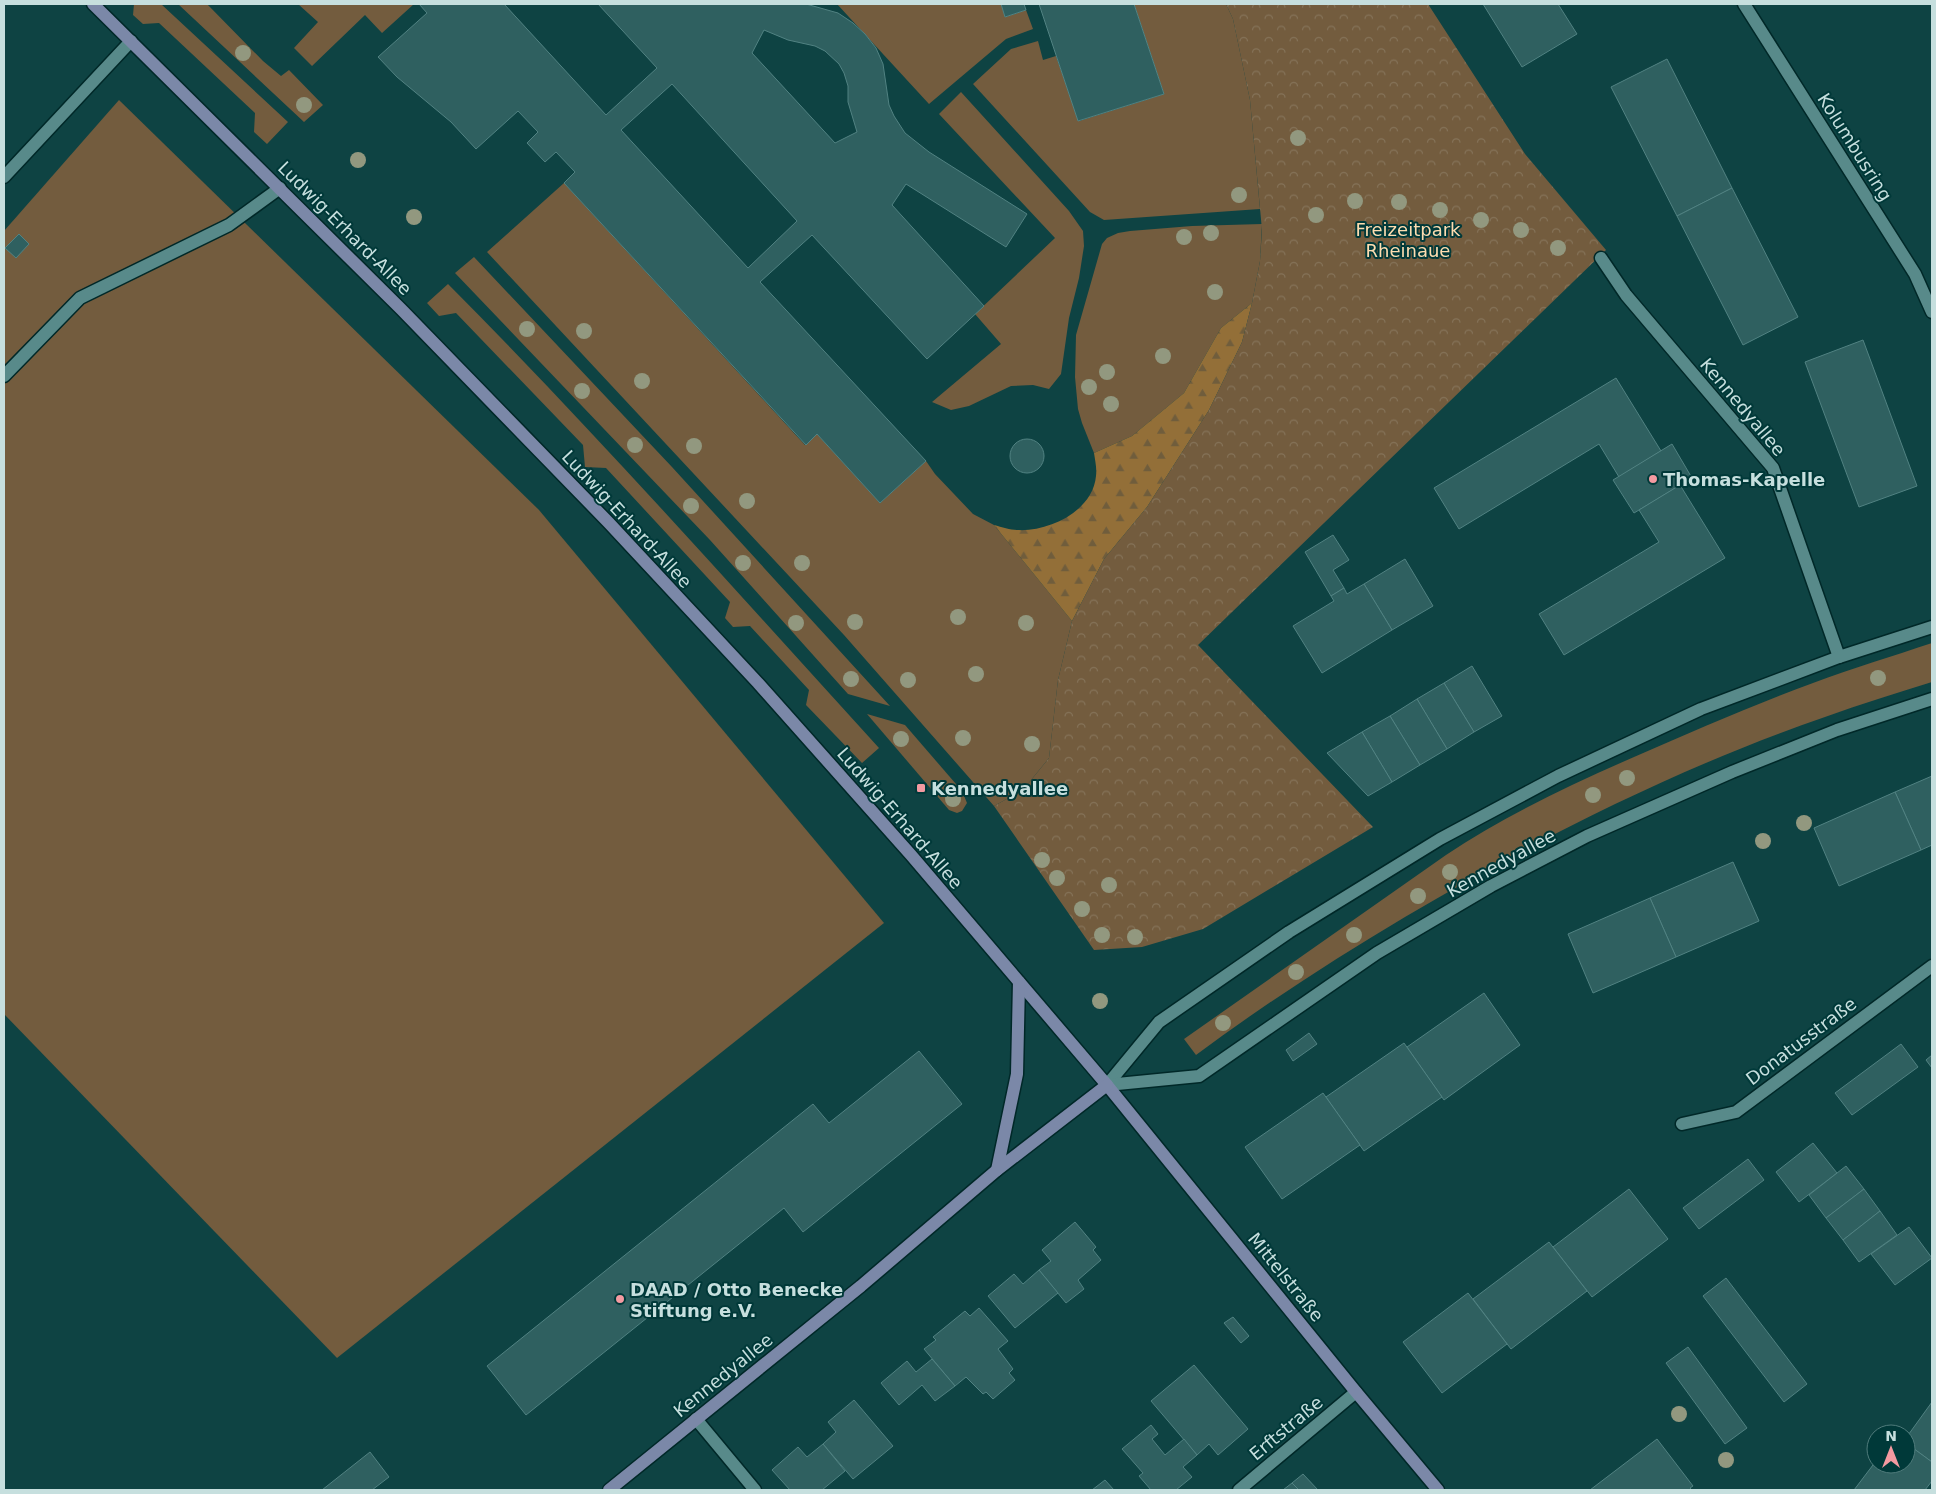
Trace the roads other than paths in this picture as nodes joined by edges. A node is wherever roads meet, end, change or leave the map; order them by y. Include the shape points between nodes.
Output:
1 (93, 4) edge
2 (1744, 4) edge
3 (131, 41) junction
4 (4, 177) edge
5 (280, 188) junction
6 (1601, 258) dead end
7 (1932, 312) edge
8 (4, 376) edge
9 (1932, 627) edge
10 (1839, 657) junction
11 (1932, 699) edge
12 (1932, 966) edge
13 (1019, 982) junction
14 (1107, 1085) junction
15 (1682, 1124) dead end
16 (997, 1170) junction
17 (1356, 1392) junction
18 (696, 1419) junction
19 (609, 1490) edge
20 (755, 1490) edge
21 (1239, 1490) edge
22 (1438, 1490) edge

1 - 3 main road, Ludwig-Erhard-Allee
2 - 7 street, Kolumbusring via 1914,274
3 - 4 street
3 - 5 main road, Ludwig-Erhard-Allee
5 - 8 street via 229,225 80,298
5 - 13 main road, Ludwig-Erhard-Allee via 609,523 764,690
6 - 10 street, Kennedyallee via 1626,295 1773,468
9 - 10 street, Kennedyallee
10 - 14 street, Kennedyallee via 1701,709 1558,776 1440,839 1288,932 1158,1022
11 - 14 street, Kennedyallee via 1837,730 1578,840 1491,886 1377,953 1199,1076
12 - 15 street, Donatusstraße via 1736,1112
13 - 14 main road, Ludwig-Erhard-Allee
13 - 16 main road via 1017,1074
14 - 16 main road, Kennedyallee
14 - 17 main road, Mittelstraße
16 - 18 main road, Kennedyallee via 862,1286
17 - 21 street, Erftstraße
17 - 22 main road, Mittelstraße
18 - 19 main road, Kennedyallee
18 - 20 street

